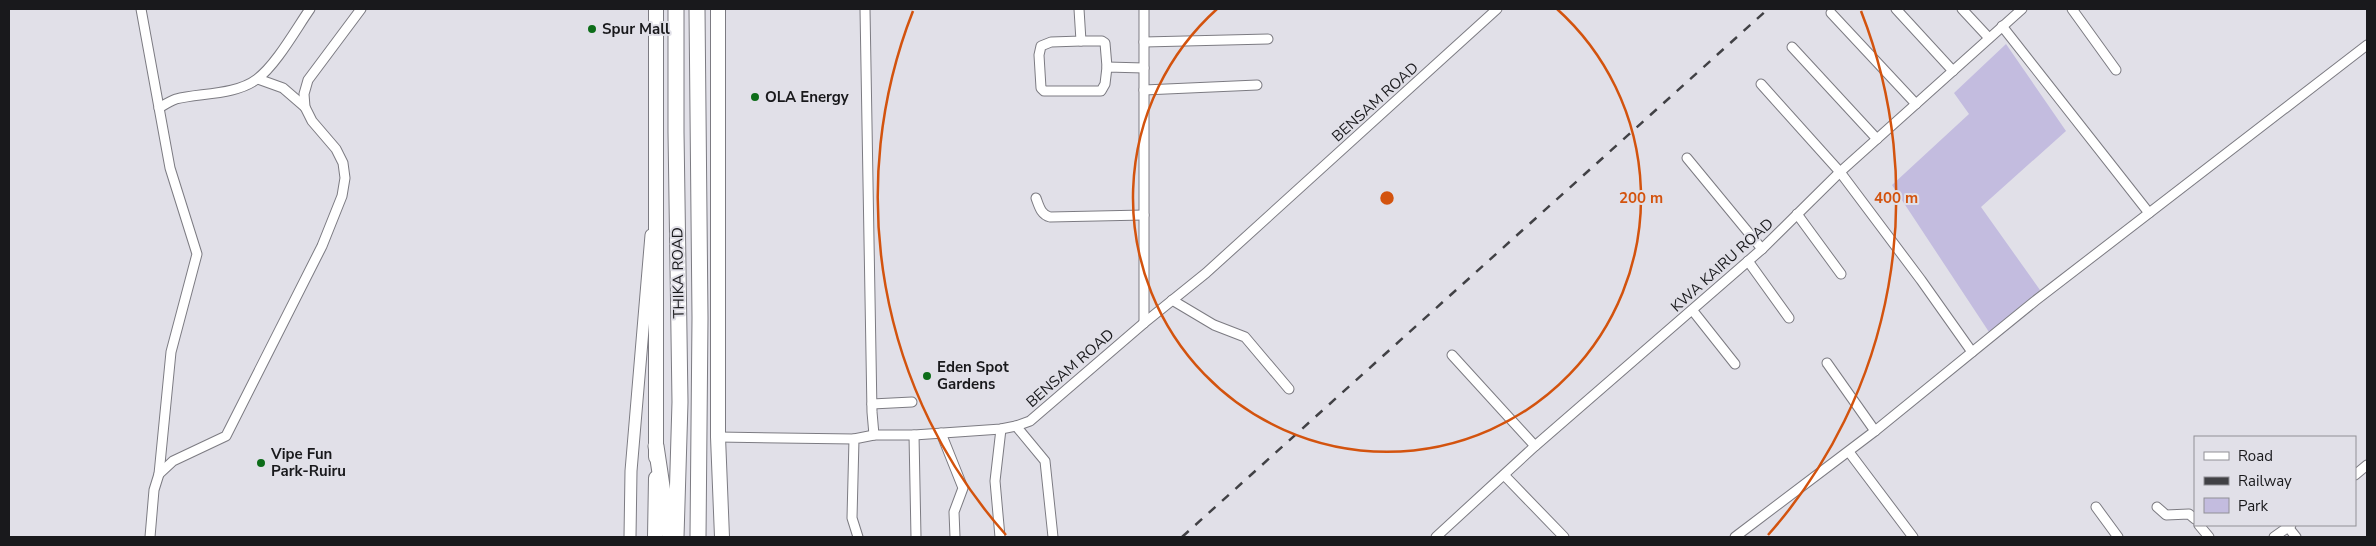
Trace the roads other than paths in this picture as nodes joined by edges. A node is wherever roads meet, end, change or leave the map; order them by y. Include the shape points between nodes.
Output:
1 (141, 9) edge
2 (310, 9) edge
3 (361, 9) edge
4 (656, 9) edge
5 (676, 9) edge
6 (697, 9) edge
7 (718, 9) edge
8 (865, 9) edge
9 (1079, 9) edge
10 (1144, 9) edge
11 (1497, 9) edge
12 (1896, 9) edge
13 (1962, 9) edge
14 (2022, 9) edge
15 (2072, 9) edge
16 (1831, 13) dead end
17 (2002, 26) junction
18 (1989, 38) junction
19 (1268, 39) dead end
20 (1081, 42) junction
21 (1144, 42) junction
22 (2367, 45) edge
23 (1792, 48) dead end
24 (1107, 67) junction
25 (1144, 68) junction
26 (2116, 70) dead end
27 (1953, 71) junction
28 (258, 79) junction
29 (1761, 84) dead end
30 (1257, 85) dead end
31 (1144, 90) junction
32 (1916, 104) junction
33 (305, 107) junction
34 (159, 108) junction
35 (1877, 139) junction
36 (1687, 158) dead end
37 (1840, 172) junction
38 (1036, 198) dead end
39 (658, 211) junction
40 (2149, 212) junction
41 (1797, 214) junction
42 (1144, 215) junction
43 (1762, 249) junction
44 (1748, 261) junction
45 (1841, 274) dead end
46 (1172, 300) junction
47 (1693, 311) junction
48 (1788, 318) dead end
49 (1144, 323) junction
50 (1972, 352) junction
51 (1452, 355) dead end
52 (1827, 363) dead end
53 (1735, 364) dead end
54 (1289, 389) dead end
55 (912, 402) dead end
56 (872, 404) junction
57 (1016, 426) junction
58 (1001, 428) junction
59 (1875, 431) junction
60 (941, 433) junction
61 (874, 435) junction
62 (914, 435) junction
63 (718, 437) junction
64 (854, 439) junction
65 (656, 446) junction
66 (1535, 446) junction
67 (1848, 452) junction
68 (2367, 465) edge
69 (159, 474) junction
70 (2356, 474) edge
71 (1504, 475) junction
72 (2096, 507) dead end
73 (2157, 507) dead end
74 (2194, 518) edge
75 (2200, 526) edge
76 (2289, 526) edge
77 (150, 537) edge
78 (630, 537) edge
79 (655, 537) edge
80 (669, 537) edge
81 (676, 537) edge
82 (698, 537) edge
83 (722, 537) edge
84 (858, 537) edge
85 (916, 537) edge
86 (955, 537) edge
87 (1000, 537) edge
88 (1053, 537) edge
89 (1436, 537) edge
90 (1564, 537) edge
91 (1735, 537) edge
92 (1913, 537) edge
93 (2118, 537) edge
94 (2209, 537) edge
95 (2274, 537) edge
96 (2296, 537) edge

1 - 34 street
2 - 28 street
3 - 33 street via 308,80
4 - 39 main road, THIKA ROAD
5 - 81 highway, THIKA ROAD via 680,402
6 - 82 highway, THIKA ROAD
7 - 63 main road
8 - 56 street
9 - 20 street
10 - 21 street
11 - 46 street, BENSAM ROAD via 1206,273
12 - 27 street
13 - 18 street
14 - 17 street, KWA KAIRU ROAD
15 - 26 street
16 - 32 street
17 - 18 street, KWA KAIRU ROAD
17 - 40 street
18 - 27 street, KWA KAIRU ROAD
19 - 21 street
20 - 24 street via 1105,43
20 - 24 street via 1051,42 1041,46 1041,88 1044,91 1100,91 1105,84
21 - 25 street
22 - 40 street
23 - 35 street
24 - 25 street
25 - 31 street
27 - 32 street, KWA KAIRU ROAD
28 - 33 street via 283,88
28 - 34 street via 233,89 175,100
29 - 37 street
30 - 31 street
31 - 42 street
32 - 35 street, KWA KAIRU ROAD
33 - 69 street via 343,163 342,196 322,246 226,436 173,461
34 - 69 street via 170,168 197,254 171,352
35 - 37 street, KWA KAIRU ROAD
36 - 43 street
37 - 41 street, KWA KAIRU ROAD
37 - 50 street
38 - 42 street via 1041,211 1050,217
39 - 65 main road, THIKA ROAD
39 - 78 street via 652,230 647,272 631,471
40 - 50 street
41 - 43 street, KWA KAIRU ROAD
41 - 45 street
42 - 49 street
43 - 44 street, KWA KAIRU ROAD
44 - 47 street, KWA KAIRU ROAD
44 - 48 street
46 - 49 street, BENSAM ROAD
46 - 54 street via 1214,325 1245,337
47 - 53 street
47 - 66 street, KWA KAIRU ROAD
49 - 57 street, BENSAM ROAD via 1030,421
50 - 59 street
51 - 66 street
52 - 59 street
55 - 56 street
56 - 61 street
57 - 58 street, BENSAM ROAD
57 - 88 street via 1044,461
58 - 60 street, BENSAM ROAD
58 - 87 street via 995,481
59 - 67 street
60 - 62 street, BENSAM ROAD
60 - 86 street via 964,488 954,512
61 - 62 street, BENSAM ROAD
61 - 64 street, BENSAM ROAD
62 - 85 street
63 - 64 street, BENSAM ROAD
63 - 83 main road
64 - 84 street via 852,518
65 - 79 main road, THIKA ROAD
65 - 80 highway
66 - 71 street, KWA KAIRU ROAD
67 - 91 street
67 - 92 street
68 - 70 street
69 - 77 street via 154,490
71 - 89 street, KWA KAIRU ROAD
71 - 90 street
72 - 93 street
73 - 74 street via 2166,515 2190,514
75 - 94 street
76 - 95 street
76 - 96 street

